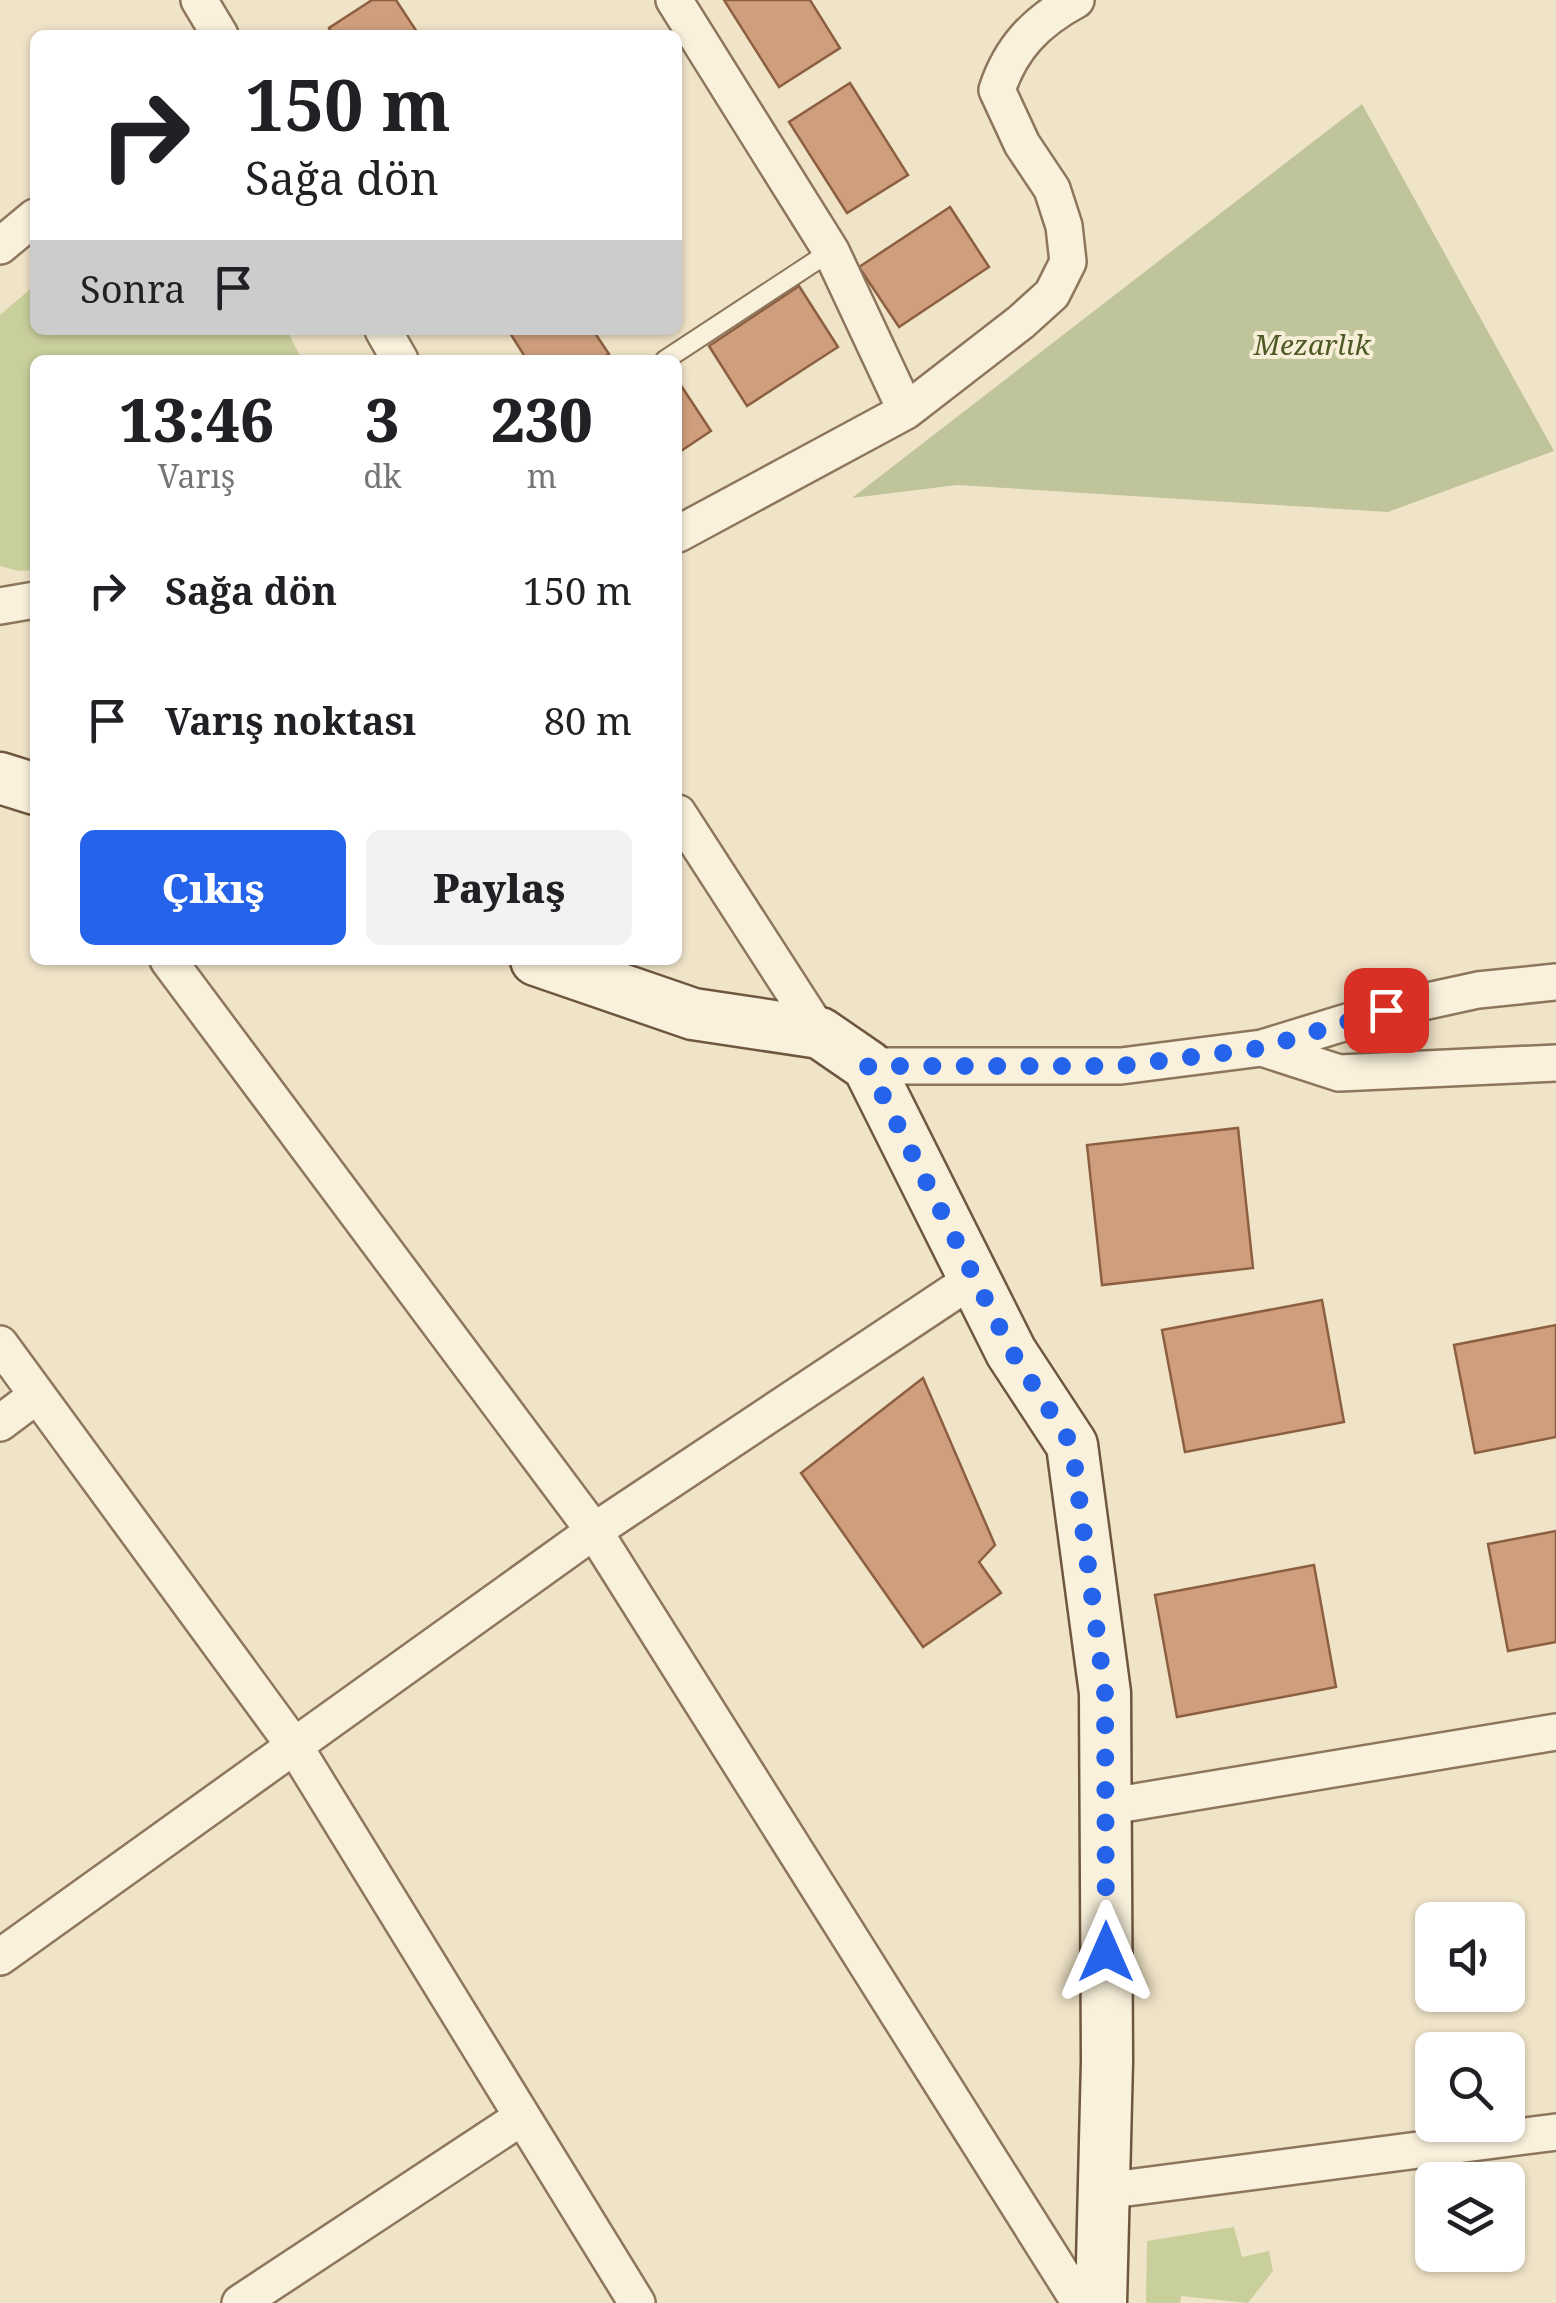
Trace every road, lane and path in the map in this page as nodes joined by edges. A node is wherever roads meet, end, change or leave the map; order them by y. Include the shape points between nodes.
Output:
1 (199, 0) edge
2 (674, 0) edge
3 (1076, 0) edge
4 (217, 30) edge
5 (30, 221) edge
6 (0, 246) edge
7 (831, 251) junction
8 (673, 355) edge
9 (906, 411) junction
10 (682, 532) edge
11 (30, 601) edge
12 (0, 606) edge
13 (0, 778) edge
14 (30, 787) edge
15 (682, 819) edge
16 (172, 965) edge
17 (551, 965) edge
18 (1556, 982) edge
19 (820, 1033) junction
20 (1262, 1048) junction
21 (1556, 1063) edge
22 (868, 1066) junction
23 (973, 1278) junction
24 (0, 1344) edge
25 (36, 1396) junction
26 (0, 1423) edge
27 (594, 1530) junction
28 (1556, 1732) edge
29 (294, 1746) junction
30 (1105, 1806) junction
31 (0, 1956) edge
32 (522, 2117) junction
33 (1556, 2132) edge
34 (1104, 2191) junction
35 (240, 2303) edge
36 (636, 2303) edge
37 (1080, 2303) edge
38 (1101, 2303) edge

1 - 4 street
2 - 7 street
3 - 9 street via 1029,32 997,90 1052,189 1068,262 1052,294 1022,322
5 - 6 street
7 - 8 lane
7 - 9 street
9 - 10 street
11 - 12 street
13 - 14 street
15 - 19 street
16 - 27 street
17 - 19 street via 693,1014
18 - 20 street via 1386,1010
19 - 22 street
20 - 21 street via 1339,1072
20 - 22 street via 1120,1066
22 - 23 street
23 - 27 street
23 - 30 street via 1072,1445 1105,1693
24 - 25 street
25 - 26 street
25 - 29 street
27 - 29 street
27 - 37 street
28 - 30 street
29 - 31 street
29 - 32 street
30 - 34 street
32 - 35 street
32 - 36 street
33 - 34 street
34 - 38 street

